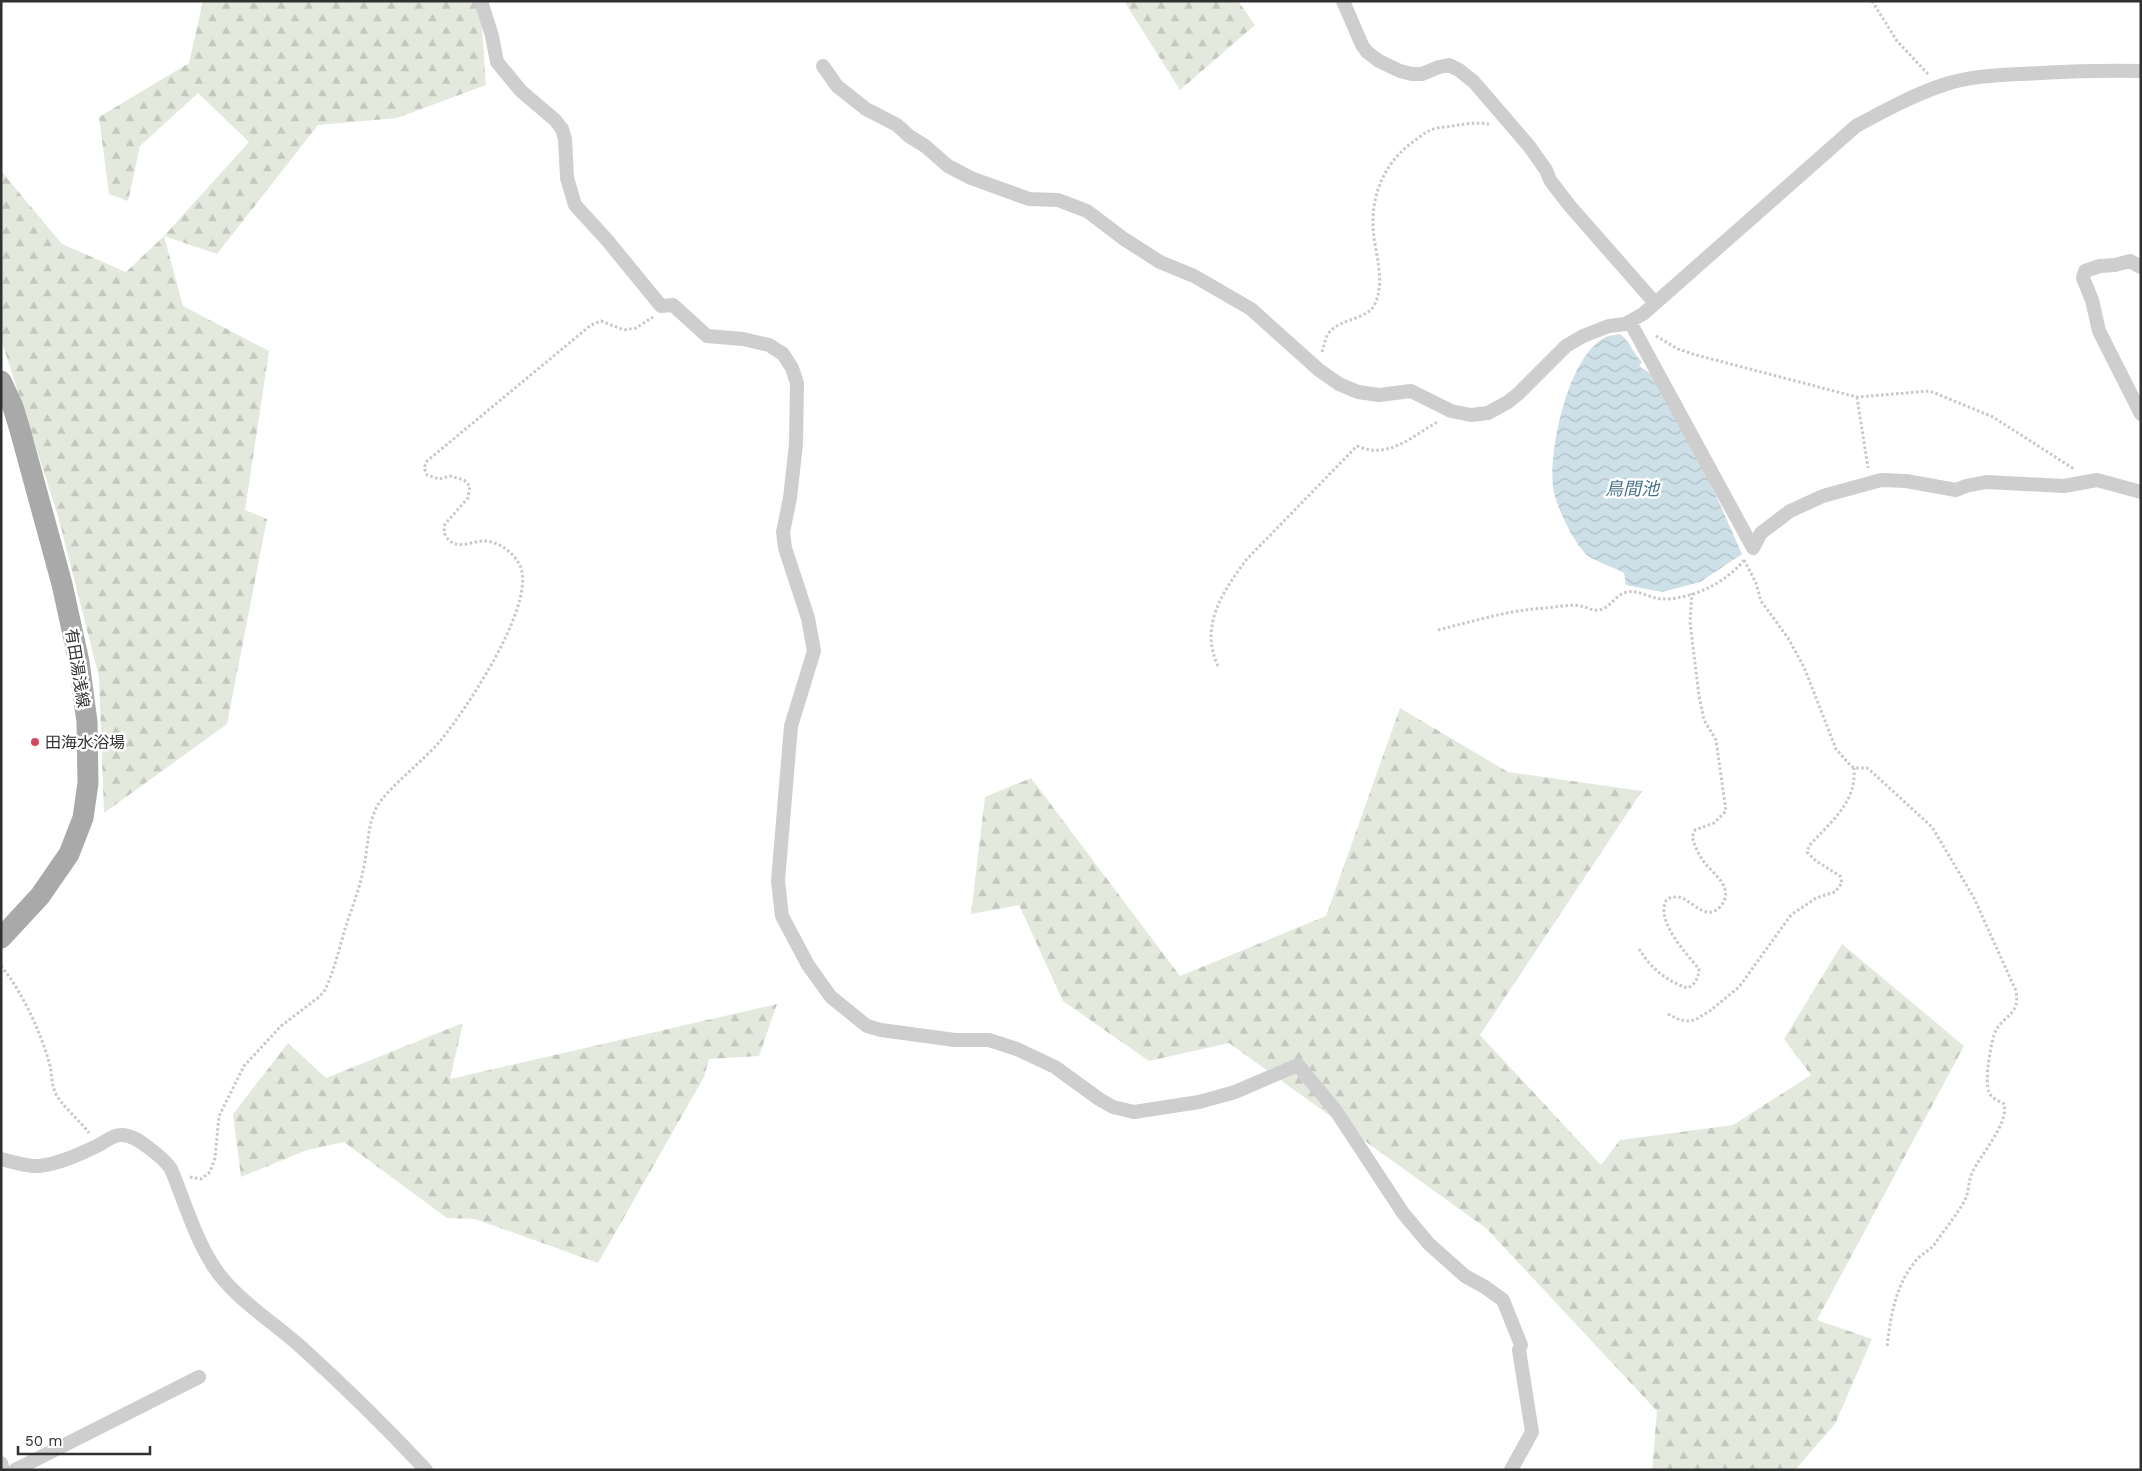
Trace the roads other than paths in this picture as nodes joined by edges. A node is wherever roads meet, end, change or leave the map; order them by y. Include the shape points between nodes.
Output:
1 (480, 1) edge
2 (1344, 1) edge
3 (823, 66) dead end
4 (2141, 71) edge
5 (2141, 267) edge
6 (1655, 303) junction
7 (1632, 321) junction
8 (1, 381) edge
9 (2141, 414) edge
10 (2141, 492) edge
11 (1, 938) edge
12 (1, 1159) edge
13 (199, 1377) dead end
14 (1, 1463) edge
15 (3, 1470) edge
16 (15, 1470) edge
17 (426, 1470) edge
18 (1511, 1470) edge

1 - 18 street via 497,62 521,91 556,120 562,129 567,178 575,205 661,306 673,305 707,336 768,345 783,354 792,368 797,383 796,444 783,532 785,548 808,618 814,651 791,726 778,881 782,916 826,991 867,1026 955,1040 989,1040 1017,1049 1055,1067 1098,1099 1134,1112 1199,1102 1235,1092 1298,1065 1336,1110 1402,1213 1429,1244 1465,1276 1503,1300 1521,1345 1532,1432
2 - 6 street via 1362,45 1388,66 1422,74 1449,65 1474,82 1515,128 1569,205
3 - 7 street via 837,86 873,114 896,125 948,166 971,178 1029,198 1058,200 1087,211 1160,262 1194,276 1251,309 1319,370 1358,392 1384,395 1411,392 1444,409 1479,415 1498,408 1522,390 1566,346 1593,332
4 - 6 street via 1994,75 1942,85 1893,106 1842,136
5 - 9 street via 2130,261 2100,266 2085,271 2083,278 2099,331
6 - 7 street
7 - 10 street via 1753,548 1761,533 1790,511 1870,481 1906,481 1956,490 1986,482 2064,486 2097,480
8 - 11 main road, 有田湯浅線 via 13,406 62,584 79,662 88,746 86,808 69,854 40,896
12 - 17 street via 38,1166 64,1160 114,1136 130,1137 154,1151 171,1169 200,1243 222,1278 371,1412
13 - 16 street
14 - 15 street

